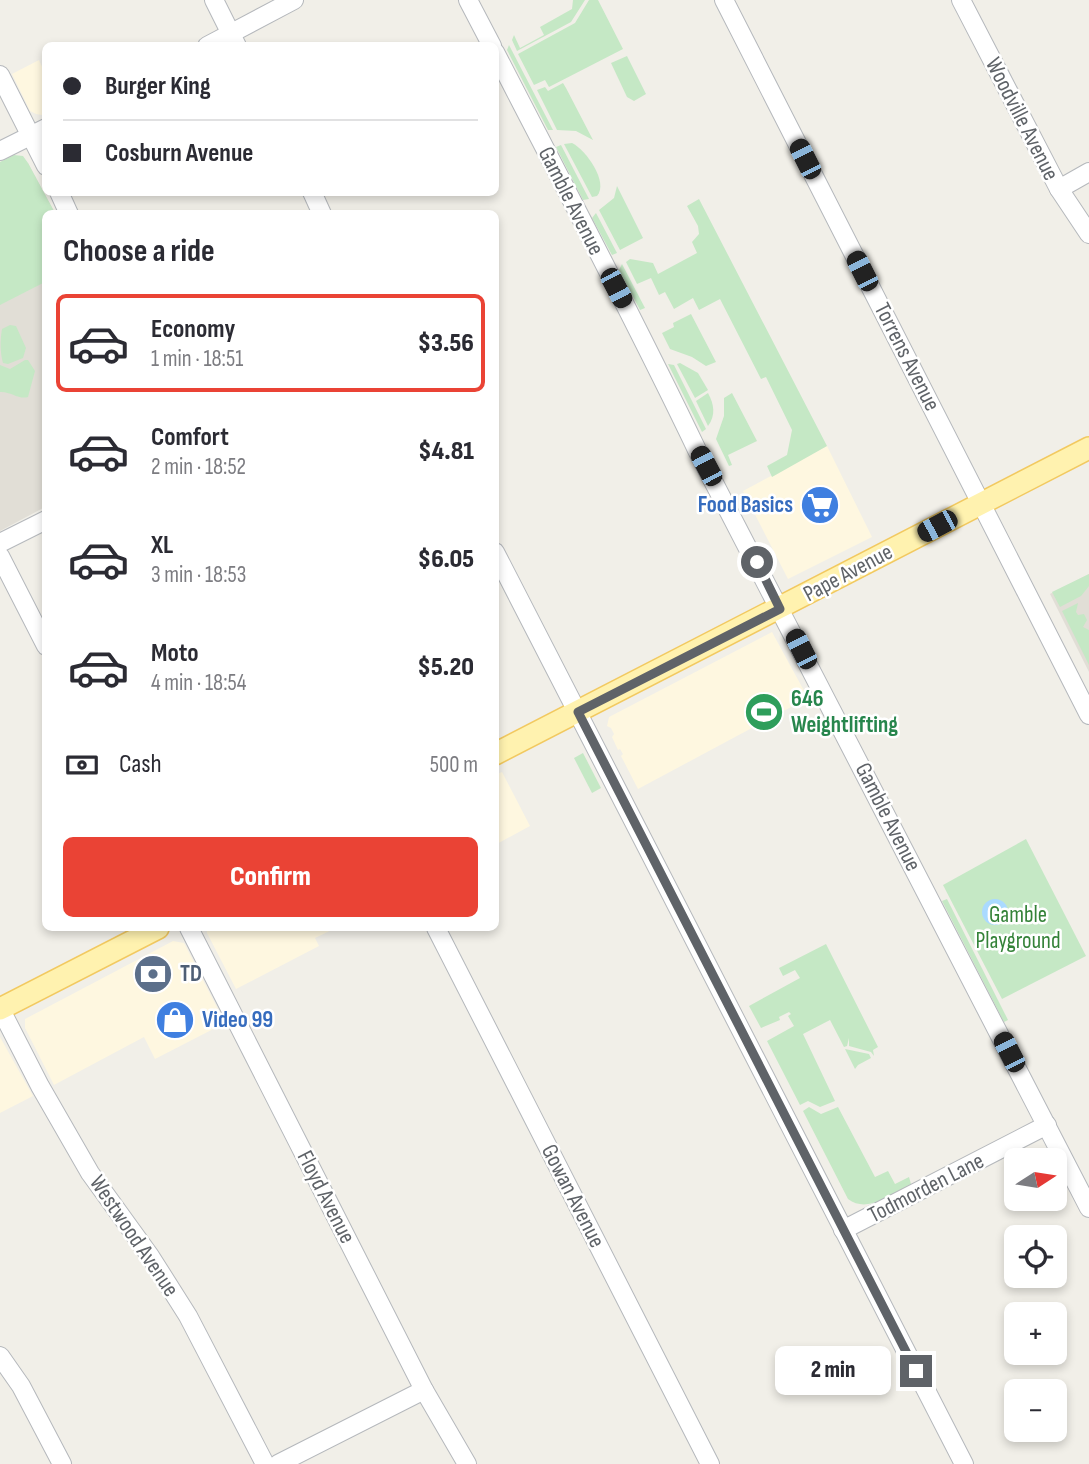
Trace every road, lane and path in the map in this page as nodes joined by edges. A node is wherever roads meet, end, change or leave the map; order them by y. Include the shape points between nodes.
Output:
1 (214, 0) edge
2 (294, 0) edge
3 (468, 0) edge
4 (724, 0) edge
5 (961, 0) edge
6 (233, 39) edge
7 (490, 42) edge
8 (499, 60) edge
9 (0, 75) edge
10 (38, 132) edge
11 (0, 151) edge
12 (1089, 172) edge
13 (1059, 188) junction
14 (1089, 234) edge
15 (1089, 448) edge
16 (982, 503) junction
17 (42, 522) edge
18 (0, 543) edge
19 (0, 556) edge
20 (499, 560) edge
21 (780, 609) junction
22 (42, 638) edge
23 (578, 712) junction
24 (1089, 715) edge
25 (499, 752) edge
26 (152, 931) edge
27 (191, 931) edge
28 (438, 931) edge
29 (0, 1009) edge
30 (1046, 1125) junction
31 (1089, 1208) edge
32 (843, 1230) junction
33 (0, 1356) edge
34 (424, 1390) junction
35 (62, 1464) edge
36 (265, 1464) edge
37 (278, 1464) edge
38 (467, 1464) edge
39 (710, 1464) edge
40 (964, 1464) edge

1 - 6 street
2 - 6 street
3 - 7 street
4 - 16 street, Torrens Avenue
5 - 13 street, Woodville Avenue
8 - 21 street, Gamble Avenue
9 - 10 street
10 - 11 street
12 - 13 street
13 - 14 street, Woodville Avenue
15 - 16 main road, Pape Avenue
16 - 21 main road, Pape Avenue
16 - 24 street, Torrens Avenue
17 - 18 street
19 - 22 street
20 - 23 street
21 - 23 main road, Pape Avenue
21 - 30 street, Gamble Avenue
23 - 25 main road, Pape Avenue
23 - 32 street
26 - 29 main road
27 - 34 street, Floyd Avenue
28 - 39 street, Gowan Avenue
29 - 36 street, Westwood Avenue via 90,1173 188,1316
30 - 31 street, Gamble Avenue
30 - 32 street, Todmorden Lane
32 - 40 street
33 - 35 street
34 - 37 street
34 - 38 street, Floyd Avenue

